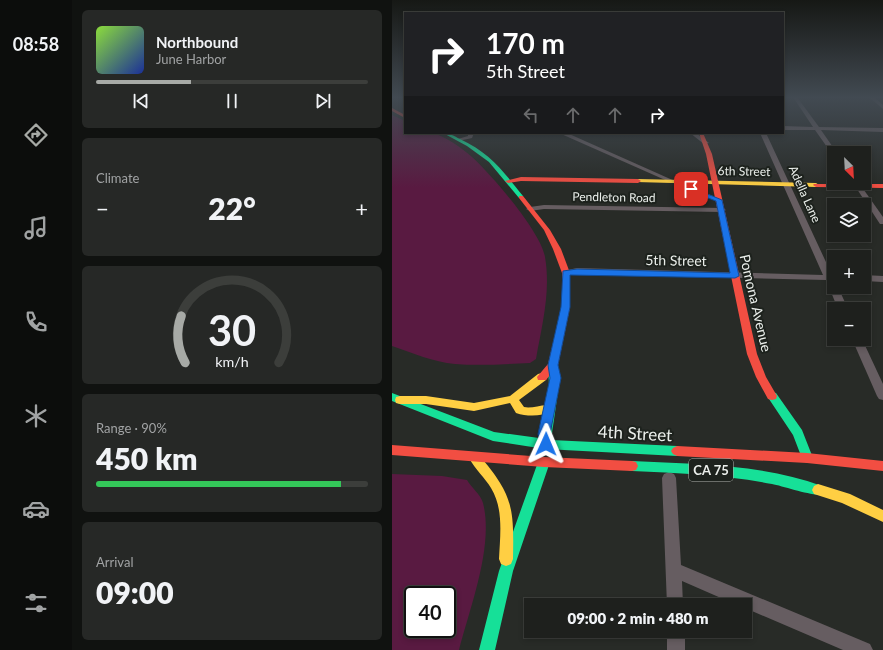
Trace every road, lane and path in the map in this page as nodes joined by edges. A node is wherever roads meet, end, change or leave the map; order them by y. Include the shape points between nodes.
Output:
1 (784, 128) edge
2 (817, 129) junction
3 (883, 130) edge
4 (447, 134) edge
5 (471, 134) edge
6 (564, 134) edge
7 (694, 134) edge
8 (698, 134) edge
9 (702, 134) edge
10 (763, 134) edge
11 (460, 140) junction
12 (706, 143) junction
13 (829, 146) edge
14 (508, 181) junction
15 (674, 182) junction
16 (715, 183) junction
17 (786, 184) junction
18 (827, 184) edge
19 (871, 185) edge
20 (883, 186) edge
21 (861, 190) edge
22 (719, 200) junction
23 (530, 208) junction
24 (722, 210) junction
25 (883, 222) edge
26 (827, 270) edge
27 (566, 273) junction
28 (735, 276) junction
29 (827, 278) edge
30 (871, 278) edge
31 (883, 279) edge
32 (860, 346) edge
33 (553, 365) junction
34 (883, 396) edge
35 (396, 399) edge
36 (513, 399) junction
37 (549, 409) junction
38 (546, 444) junction
39 (392, 450) edge
40 (475, 458) junction
41 (807, 458) junction
42 (544, 462) junction
43 (883, 466) edge
44 (669, 478) dead end
45 (883, 516) edge
46 (674, 570) junction
47 (506, 571) junction
48 (675, 598) edge
49 (676, 638) edge
50 (487, 650) edge
51 (676, 650) edge
52 (864, 650) edge

1 - 2 street
2 - 3 street
2 - 13 street
4 - 11 main road
5 - 11 street
6 - 15 street
7 - 12 street
8 - 12 main road
9 - 12 main road, Pomona Avenue
10 - 17 street, Adella Lane
11 - 14 main road via 491,161
12 - 16 main road, Pomona Avenue
14 - 15 main road, 6th Street via 521,179
14 - 23 main road
15 - 16 main road, 6th Street
15 - 22 main road
16 - 17 main road, 6th Street
16 - 22 main road, Pomona Avenue
17 - 18 main road, 6th Street
17 - 26 street, Adella Lane
19 - 20 main road, 6th Street
21 - 25 street
22 - 24 main road, Pomona Avenue
23 - 24 street, Pendleton Road
23 - 27 main road via 551,236
24 - 28 main road, Pomona Avenue
27 - 28 street, 5th Street via 577,271
27 - 33 main road via 566,307
28 - 29 street, 5th Street
28 - 41 main road, Pomona Avenue via 758,372 773,399 798,430 804,442
30 - 31 street
32 - 34 street
33 - 36 main road via 538,382
33 - 37 main road via 556,378
35 - 36 main road via 426,400 474,407
35 - 38 main road, 4th Street / CA 75 via 493,436
36 - 37 main road via 520,410 529,412
37 - 38 main road via 544,434
38 - 41 main road, 4th Street / CA 75
39 - 40 main road, CA 75
40 - 42 main road, CA 75
40 - 47 main road via 492,479 505,502
41 - 43 main road, 4th Street / CA 75
42 - 45 main road, CA 75 via 708,469 768,477 794,482 845,498
42 - 47 main road
44 - 46 street
46 - 48 street
46 - 52 street
47 - 50 main road
49 - 51 street

